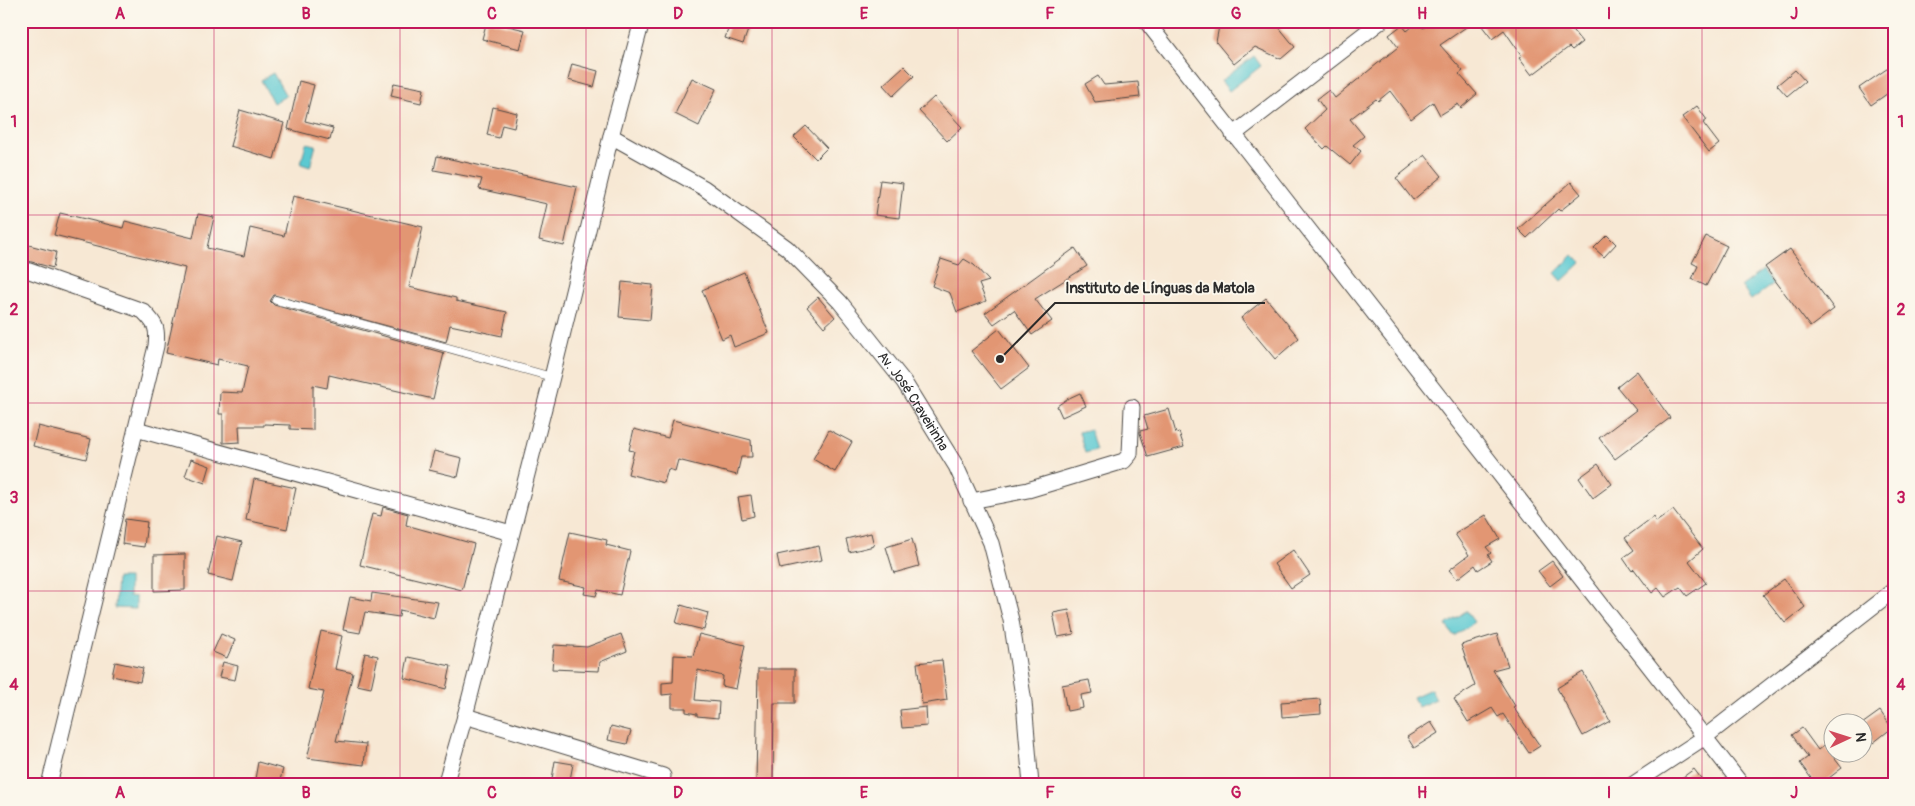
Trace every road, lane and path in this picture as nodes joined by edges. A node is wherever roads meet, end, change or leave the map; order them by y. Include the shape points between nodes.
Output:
1 (642, 21) edge
2 (1146, 21) edge
3 (1381, 21) edge
4 (1233, 135) junction
5 (611, 136) junction
6 (21, 268) edge
7 (276, 300) dead end
8 (552, 377) junction
9 (1132, 407) dead end
10 (136, 429) junction
11 (971, 501) junction
12 (511, 533) junction
13 (1894, 590) edge
14 (465, 716) junction
15 (1705, 737) junction
16 (663, 776) dead end
17 (49, 785) edge
18 (445, 785) edge
19 (1031, 785) edge
20 (1632, 785) edge
21 (1742, 785) edge

1 - 5 street
2 - 4 street
3 - 4 street
4 - 15 street
5 - 8 street
5 - 11 street, Av. José Craveirinha via 704,188 788,248 840,302 904,382 956,466
6 - 10 street via 142,311 152,321 158,331 156,346
7 - 8 lane
8 - 12 street
9 - 11 street via 1130,454 1124,461 1028,490
10 - 12 street
10 - 17 street
11 - 19 street, Av. José Craveirinha via 991,543 1011,620 1024,702
12 - 14 street
13 - 15 street
14 - 16 street
14 - 18 street
15 - 20 street
15 - 21 street

